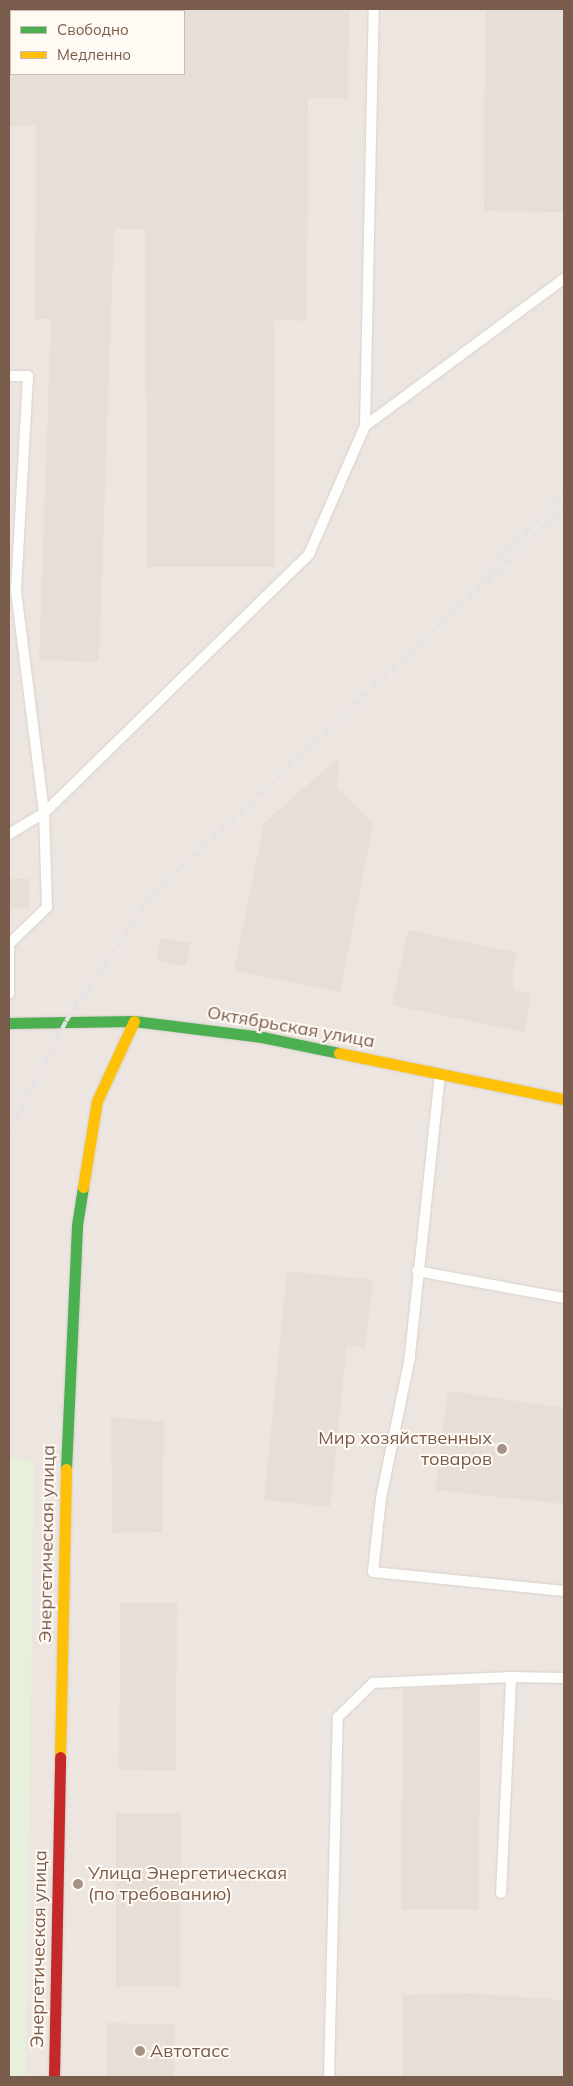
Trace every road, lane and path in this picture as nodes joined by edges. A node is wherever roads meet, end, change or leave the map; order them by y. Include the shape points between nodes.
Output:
1 (374, 9) edge
2 (564, 279) edge
3 (9, 376) edge
4 (365, 426) junction
5 (44, 813) junction
6 (9, 834) edge
7 (9, 944) edge
8 (9, 994) edge
9 (134, 1021) junction
10 (9, 1023) edge
11 (440, 1073) junction
12 (564, 1099) edge
13 (417, 1271) junction
14 (564, 1298) edge
15 (564, 1591) edge
16 (511, 1677) junction
17 (564, 1678) edge
18 (501, 1893) dead end
19 (54, 2077) edge
20 (329, 2077) edge

1 - 4 lane
2 - 4 lane
3 - 5 lane via 28,376 16,591
4 - 5 lane via 309,554
5 - 6 lane
5 - 7 lane via 47,907
7 - 8 lane
9 - 10 street, Октябрьская улица
9 - 11 street, Октябрьская улица via 262,1037
9 - 19 street, Энергетическая улица via 97,1101 77,1225 67,1428
11 - 12 street, Октябрьская улица
11 - 13 lane
13 - 14 lane
13 - 15 lane via 410,1357 381,1498 373,1572
16 - 17 lane
16 - 18 lane
16 - 20 lane via 373,1683 338,1717

